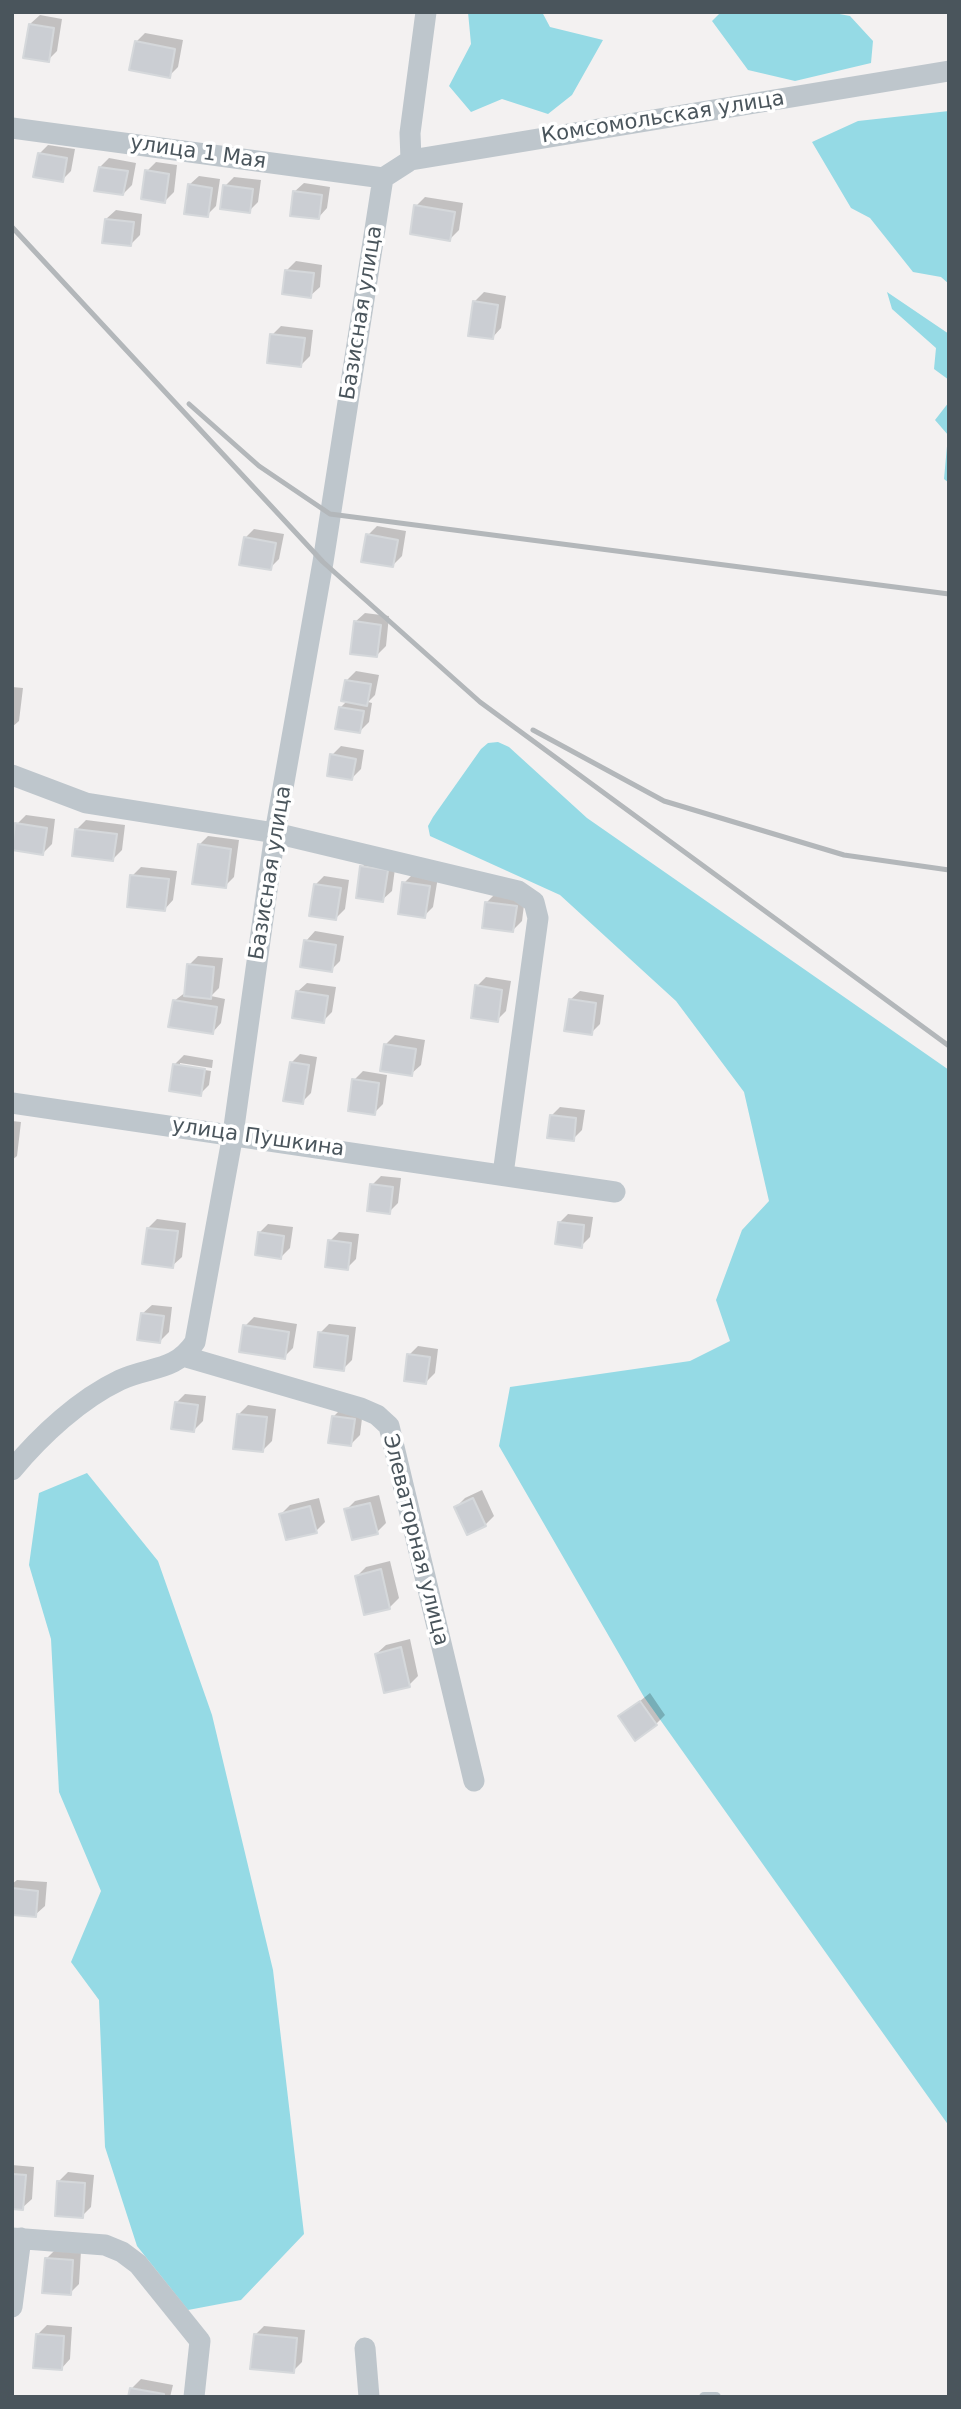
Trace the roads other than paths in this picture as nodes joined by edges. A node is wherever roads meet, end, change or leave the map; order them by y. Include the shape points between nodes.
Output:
1 (426, 12) edge
2 (949, 71) edge
3 (12, 128) edge
4 (411, 160) junction
5 (383, 178) junction
6 (12, 775) edge
7 (275, 833) junction
8 (12, 1104) edge
9 (233, 1134) junction
10 (503, 1174) junction
11 (615, 1192) dead end
12 (186, 1357) junction
13 (12, 1470) edge
14 (474, 1781) dead end
15 (16, 2238) edge
16 (12, 2307) edge
17 (365, 2348) dead end
18 (194, 2397) edge
19 (369, 2397) edge
20 (704, 2397) edge
21 (716, 2397) edge

1 - 4 street via 410,133
2 - 4 street, Комсомольская улица
3 - 5 street, улица 1 Мая
4 - 5 street, Комсомольская улица
5 - 7 street, Базисная улица
6 - 7 street via 86,803
7 - 9 street, Базисная улица
7 - 10 street via 518,891 534,902 538,918
8 - 9 street, улица Пушкина
9 - 10 street, улица Пушкина
9 - 12 street, Базисная улица via 203,1311
10 - 11 street, улица Пушкина
12 - 13 street via 122,1379 90,1398
12 - 14 street, Элеваторная улица via 362,1408 389,1426
15 - 16 street
15 - 18 street via 105,2245 138,2264 200,2341
17 - 19 street
20 - 21 lane

